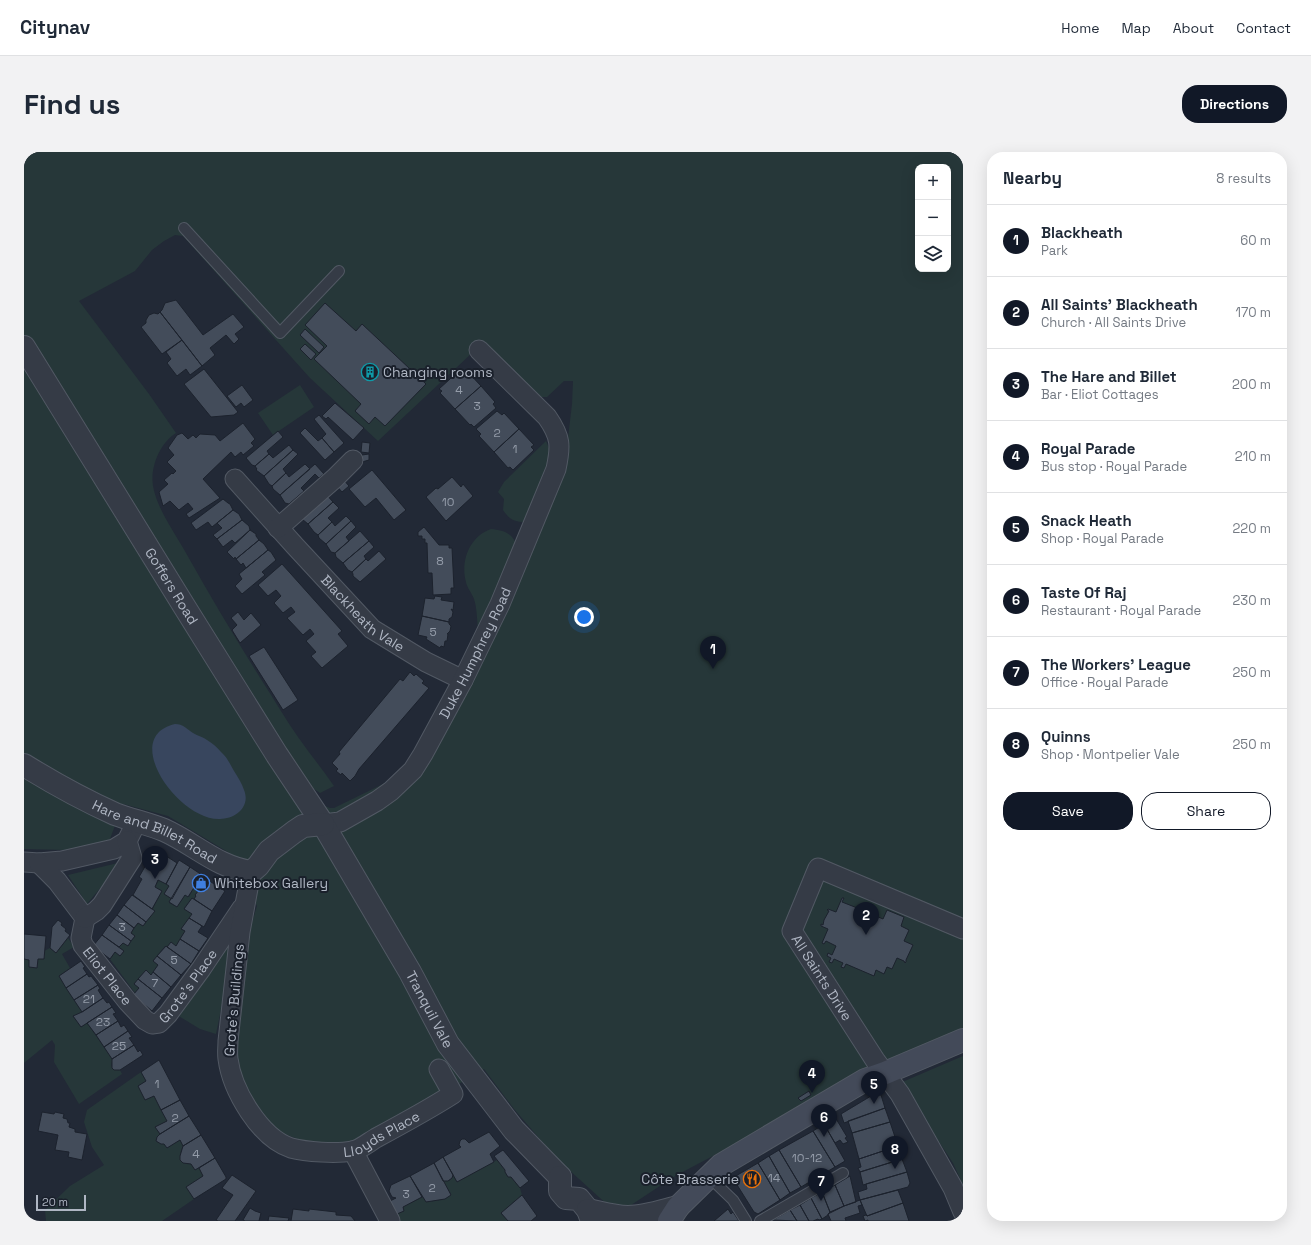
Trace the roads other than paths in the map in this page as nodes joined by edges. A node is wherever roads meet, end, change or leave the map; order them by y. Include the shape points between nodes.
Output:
1 (184, 228) dead end
2 (339, 271) dead end
3 (24, 347) edge
4 (479, 350) dead end
5 (353, 460) dead end
6 (235, 479) dead end
7 (278, 528) junction
8 (463, 680) junction
9 (24, 765) edge
10 (137, 821) junction
11 (323, 824) junction
12 (127, 841) junction
13 (32, 863) edge
14 (251, 872) junction
15 (246, 902) junction
16 (85, 918) junction
17 (963, 929) edge
18 (152, 1024) joint
19 (963, 1040) edge
20 (439, 1069) dead end
21 (884, 1073) junction
22 (275, 1139) joint
23 (354, 1151) junction
24 (843, 1172) dead end
25 (708, 1176) junction
26 (586, 1210) edge
27 (963, 1212) edge
28 (673, 1214) edge
29 (390, 1221) edge
30 (746, 1221) edge
31 (760, 1221) edge

1 - 2 lane via 280,333
3 - 11 street, Goffers Road via 277,755
4 - 8 street, Duke Humphrey Road via 547,417 556,430 560,451 556,470 500,604
5 - 7 street
6 - 7 street, Blackheath Vale
7 - 8 street, Blackheath Vale via 372,629 426,662
8 - 11 street, Duke Humphrey Road via 423,754 403,781 377,801 340,822
9 - 10 street, Hare and Billet Road via 98,806
10 - 12 street
10 - 14 street, Hare and Billet Road via 164,830 224,865
11 - 14 street via 303,826 294,832 269,851
11 - 26 street, Tranquil Vale via 410,972 452,1050 514,1130 560,1177 573,1178 579,1184
12 - 13 street via 114,849 93,855
12 - 16 street via 132,858 102,905
13 - 16 street via 57,881
14 - 15 street, Grote's Buildings
15 - 18 street, Grote's Place via 202,969 168,1014 159,1023
15 - 22 street, Grote's Buildings via 239,940 228,1059 232,1077 248,1109
16 - 18 street, Eliot Place via 81,938 83,945 128,1002
17 - 21 street, All Saints Drive via 818,868 792,931
19 - 21 main road
20 - 23 street, Lloyds Place via 453,1094
21 - 25 main road via 865,1080 721,1165
21 - 27 street via 900,1094 953,1188
22 - 23 street, Lloyds Place via 291,1147 308,1150
23 - 29 street
24 - 31 lane
25 - 28 main road
25 - 30 lane via 733,1200
26 - 28 street via 629,1217 655,1213

